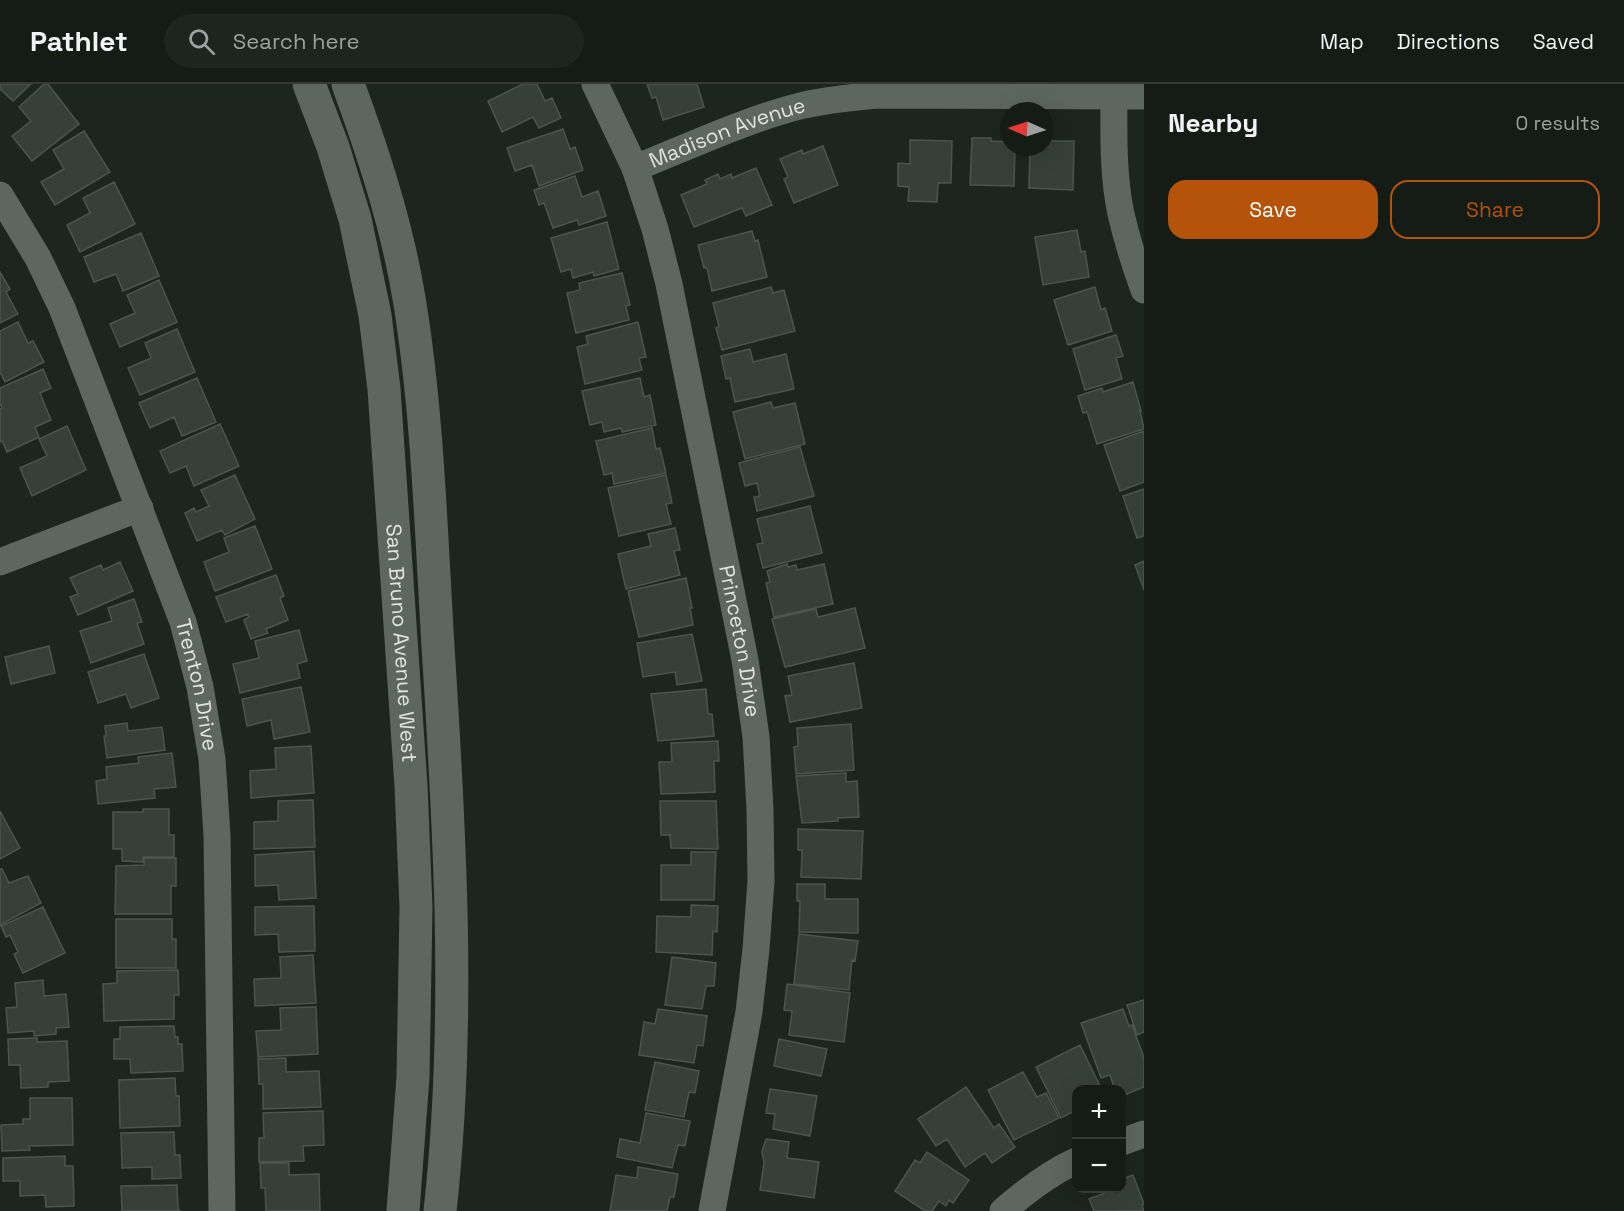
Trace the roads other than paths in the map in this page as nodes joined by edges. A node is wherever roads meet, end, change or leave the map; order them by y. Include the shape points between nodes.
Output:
1 (309, 84) edge
2 (348, 84) edge
3 (595, 84) edge
4 (1114, 90) edge
5 (1144, 96) edge
6 (635, 168) junction
7 (0, 195) edge
8 (1144, 290) edge
9 (140, 508) junction
10 (0, 562) edge
11 (1144, 1134) edge
12 (1126, 1141) edge
13 (1072, 1164) edge
14 (222, 1211) edge
15 (403, 1211) edge
16 (440, 1211) edge
17 (712, 1211) edge
18 (1004, 1211) edge

1 - 15 main road, San Bruno Avenue West via 333,147 358,235 375,315 384,389 416,907 413,1077
2 - 16 main road, San Bruno Avenue West via 374,155 400,252 421,386 452,879 451,1047
3 - 6 street, Princeton Drive
4 - 5 street, Madison Avenue
4 - 6 street, Madison Avenue via 838,98 765,117
4 - 8 street via 1121,212
6 - 17 street, Princeton Drive via 669,284 745,660 756,737 761,881 756,949 749,1012
7 - 9 street, Trenton Drive via 38,258 62,308
9 - 10 street
9 - 14 street, Trenton Drive via 183,622 200,687 212,759 217,835
11 - 12 street
13 - 18 street via 1025,1191

